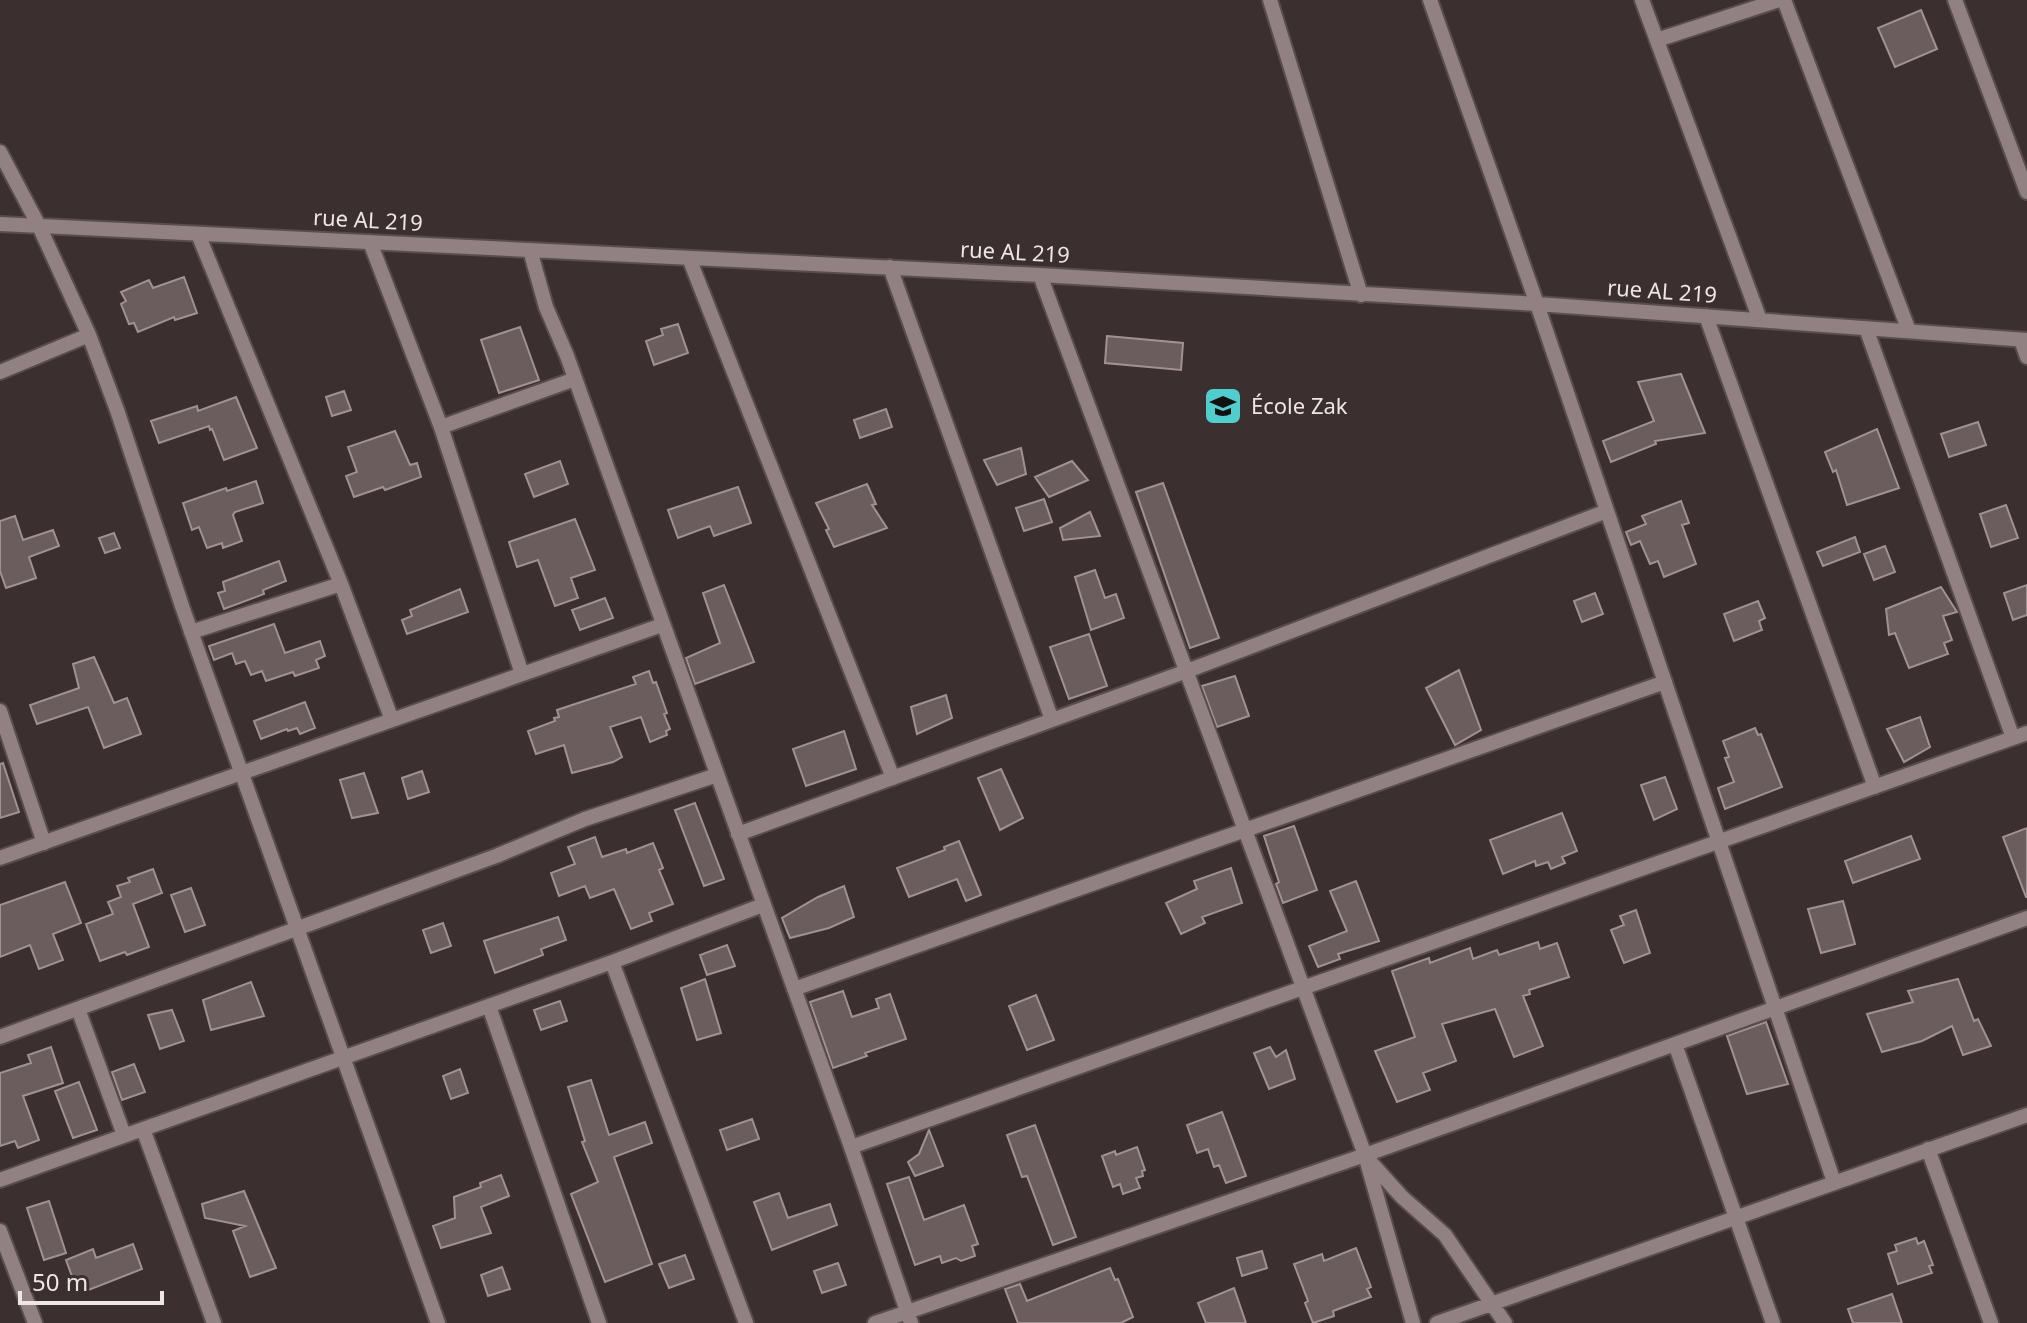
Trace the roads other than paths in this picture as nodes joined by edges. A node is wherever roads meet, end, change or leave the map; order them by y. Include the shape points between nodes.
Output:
1 (1270, 0) edge
2 (1430, 0) edge
3 (1642, 0) edge
4 (1782, 0) edge
5 (1955, 0) edge
6 (1657, 40) junction
7 (0, 152) edge
8 (2027, 192) edge
9 (0, 224) edge
10 (39, 226) junction
11 (198, 234) junction
12 (370, 242) junction
13 (530, 250) junction
14 (689, 258) junction
15 (890, 267) junction
16 (1040, 275) junction
17 (1361, 295) junction
18 (1537, 304) junction
19 (1706, 316) junction
20 (1760, 320) junction
21 (1866, 328) junction
22 (1909, 331) junction
23 (89, 335) junction
24 (2024, 340) edge
25 (2027, 357) edge
26 (0, 372) edge
27 (575, 379) junction
28 (441, 427) junction
29 (1607, 511) junction
30 (341, 584) junction
31 (662, 625) junction
32 (191, 632) junction
33 (1187, 671) junction
34 (522, 674) junction
35 (1665, 682) junction
36 (0, 711) edge
37 (392, 720) junction
38 (1052, 720) junction
39 (2020, 735) edge
40 (242, 772) junction
41 (717, 775) junction
42 (893, 778) junction
43 (1875, 787) junction
44 (1245, 830) junction
45 (738, 834) junction
46 (1719, 841) junction
47 (44, 843) junction
48 (0, 858) edge
49 (763, 905) junction
50 (2027, 918) edge
51 (298, 929) junction
52 (612, 962) junction
53 (1303, 987) junction
54 (794, 989) junction
55 (489, 1006) junction
56 (1775, 1008) junction
57 (78, 1009) junction
58 (0, 1037) edge
59 (1675, 1044) junction
60 (343, 1056) junction
61 (2027, 1115) edge
62 (143, 1129) junction
63 (124, 1135) junction
64 (851, 1147) junction
65 (1928, 1149) junction
66 (1365, 1155) junction
67 (0, 1180) edge
68 (1834, 1182) junction
69 (1736, 1216) junction
70 (0, 1231) edge
71 (1493, 1303) junction
72 (910, 1317) edge
73 (35, 1323) edge
74 (214, 1323) edge
75 (438, 1323) edge
76 (599, 1323) edge
77 (746, 1323) edge
78 (875, 1323) edge
79 (1413, 1323) edge
80 (1437, 1323) edge
81 (1505, 1323) edge
82 (1773, 1323) edge
83 (1991, 1323) edge

1 - 17 street
2 - 18 street
3 - 6 street
4 - 6 street
4 - 22 street
5 - 8 street
6 - 20 street
7 - 10 street
9 - 10 street, rue AL 219
10 - 11 street, rue AL 219
10 - 23 street
11 - 12 street, rue AL 219
11 - 30 street
12 - 13 street, rue AL 219
12 - 28 street
13 - 14 street, rue AL 219
13 - 27 street
14 - 15 street, rue AL 219
14 - 42 street
15 - 16 street, rue AL 219
15 - 38 street
16 - 17 street, rue AL 219
16 - 33 street
17 - 18 street, rue AL 219
18 - 19 street, rue AL 219
18 - 29 street
19 - 20 street, rue AL 219
19 - 43 street
20 - 21 street, rue AL 219
21 - 22 street, rue AL 219
21 - 39 street
22 - 24 street, rue AL 219
23 - 26 street
23 - 32 street
24 - 25 street
27 - 28 street
27 - 31 street
28 - 34 street
29 - 33 street
29 - 35 street
30 - 32 street
30 - 37 street
31 - 34 street
31 - 41 street
32 - 40 street
33 - 38 street
33 - 44 street
34 - 37 street
35 - 44 street
35 - 46 street
36 - 47 street
37 - 40 street
38 - 42 street
39 - 43 street
40 - 47 street
40 - 51 street
41 - 45 street
41 - 51 street via 585,819
42 - 45 street
43 - 46 street
44 - 53 street
44 - 54 street
45 - 49 street
46 - 53 street
46 - 56 street
47 - 48 street
49 - 52 street
49 - 54 street
50 - 56 street
51 - 57 street
51 - 60 street
52 - 55 street
52 - 77 street
53 - 64 street
53 - 66 street
54 - 64 street
55 - 60 street
55 - 76 street
56 - 59 street
56 - 68 street
57 - 58 street
57 - 63 street
59 - 66 street
59 - 69 street
60 - 62 street
60 - 75 street
61 - 65 street
62 - 63 street
62 - 74 street
63 - 67 street
64 - 72 street
65 - 68 street
65 - 83 street
66 - 71 street via 1445,1235
66 - 72 street
66 - 79 street
68 - 69 street
69 - 71 street
69 - 82 street
70 - 73 street
71 - 80 street
71 - 81 street
72 - 78 street

